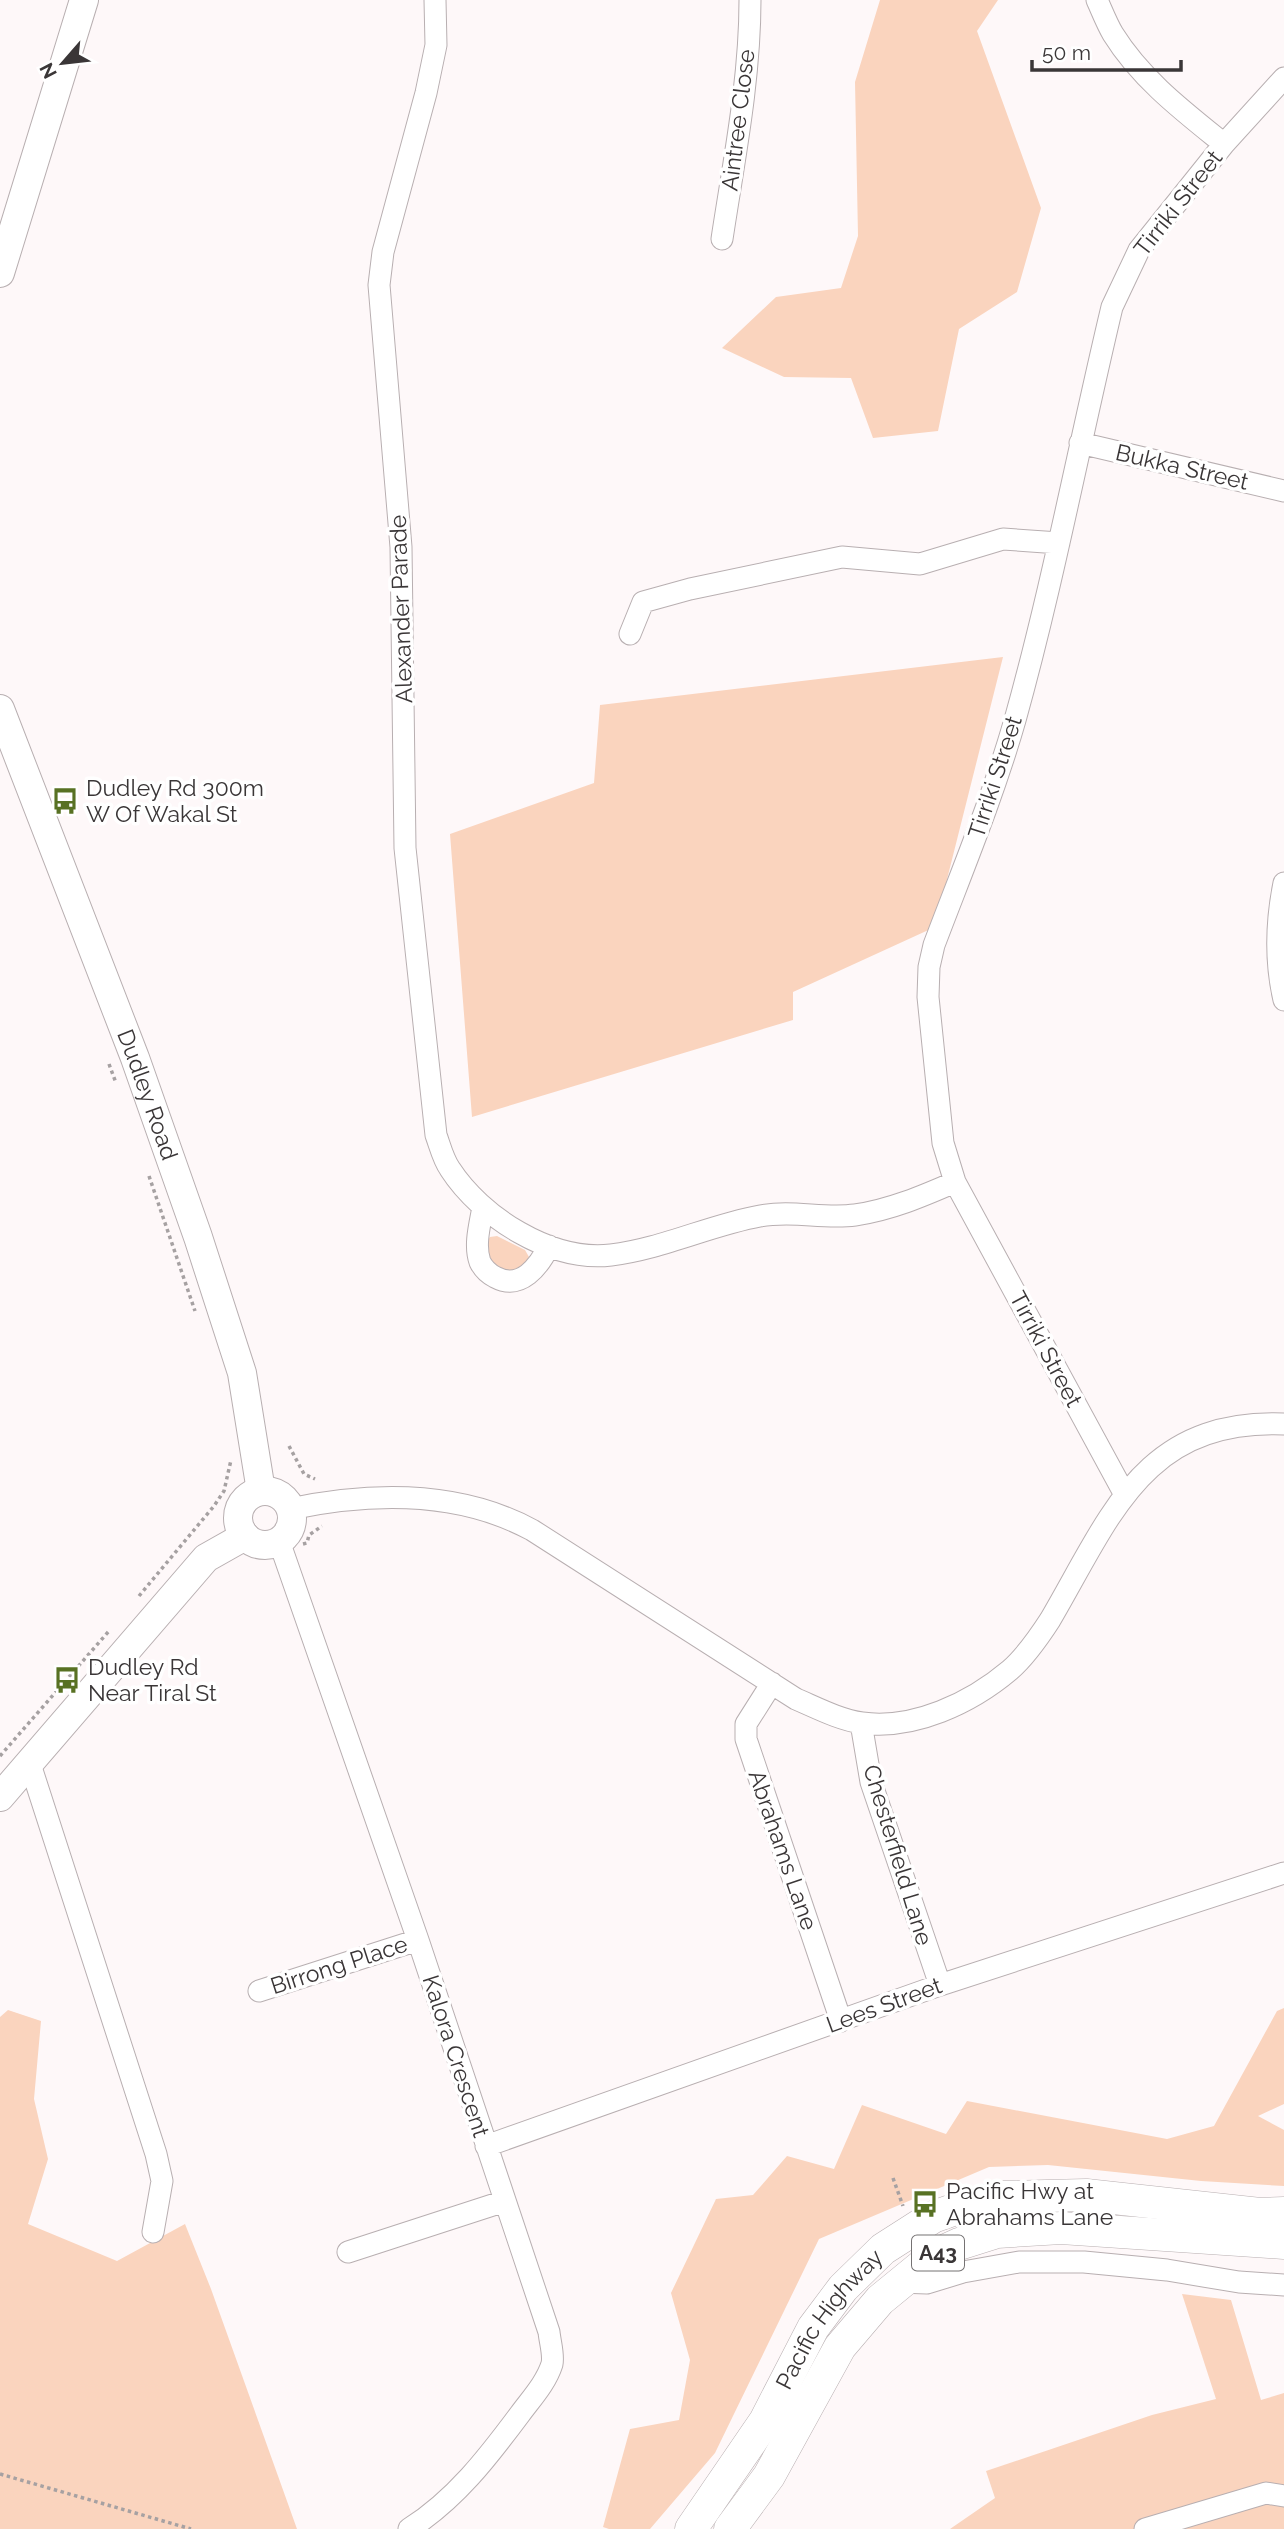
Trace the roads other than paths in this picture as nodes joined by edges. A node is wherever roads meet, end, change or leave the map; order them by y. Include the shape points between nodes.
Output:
1 (84, 0) edge
2 (435, 0) edge
3 (750, 0) edge
4 (1097, 0) edge
5 (1284, 78) edge
6 (1224, 144) junction
7 (722, 239) dead end
8 (0, 273) edge
9 (1080, 443) junction
10 (1284, 491) edge
11 (1059, 542) junction
12 (630, 635) dead end
13 (0, 709) edge
14 (1284, 883) edge
15 (1284, 1000) edge
16 (956, 1182) junction
17 (483, 1207) junction
18 (549, 1246) junction
19 (1284, 1424) edge
20 (261, 1491) junction
21 (1124, 1493) junction
22 (290, 1509) junction
23 (245, 1536) junction
24 (291, 1543) junction
25 (772, 1683) junction
26 (861, 1723) junction
27 (30, 1764) junction
28 (0, 1797) edge
29 (1284, 1873) edge
30 (418, 1940) junction
31 (940, 1985) junction
32 (259, 1991) dead end
33 (841, 2021) junction
34 (486, 2147) junction
35 (505, 2201) junction
36 (1284, 2213) edge
37 (153, 2232) dead end
38 (1284, 2243) edge
39 (348, 2252) dead end
40 (899, 2282) junction
41 (1284, 2285) edge
42 (1284, 2496) edge
43 (409, 2529) edge
44 (691, 2529) edge
45 (730, 2529) edge
46 (1145, 2529) edge

1 - 8 main road
2 - 17 street, Alexander Parade via 436,45 383,252 379,285 403,594 405,848 436,1135 448,1167
3 - 7 street, Aintree Close via 742,105
4 - 6 street via 1112,33 1140,69
5 - 6 street, Tirriki Street
6 - 9 street, Tirriki Street via 1139,250 1124,277 1112,307
9 - 10 street, Bukka Street
9 - 11 street, Tirriki Street
11 - 12 street via 1003,539 920,564 842,557 690,589 643,602
11 - 16 street, Tirriki Street via 1014,723 929,967 943,1143
13 - 20 main road, Dudley Road via 135,1058 198,1237 242,1373
14 - 15 street via 1277,934
16 - 18 street, Alexander Parade via 904,1204 854,1215 756,1216 630,1252 581,1254
16 - 21 street, Tirriki Street
17 - 18 street, Alexander Parade via 515,1230
17 - 18 street via 479,1255 481,1264 496,1278 515,1281 532,1272
19 - 21 street via 1247,1425 1180,1444
20 - 22 main road via 278,1494
20 - 23 main road via 241,1505 238,1518
21 - 26 street via 1050,1620 1011,1669 979,1693 921,1718
22 - 24 main road
22 - 25 street via 346,1498 389,1496 492,1512 532,1530
23 - 24 main road via 259,1544
23 - 27 main road via 206,1558
24 - 30 street, Kalora Crescent
25 - 26 street via 796,1699
25 - 33 street, Abrahams Lane via 746,1724 746,1739
26 - 31 street, Chesterfield Lane via 871,1783
27 - 28 main road
27 - 37 street via 156,2154 162,2181
29 - 31 street, Lees Street
30 - 32 street, Birrong Place
30 - 34 street, Kalora Crescent
31 - 33 street, Lees Street
33 - 34 street, Lees Street
34 - 35 street, Kalora Crescent
35 - 39 street
35 - 43 street, Kalora Crescent via 549,2332 552,2362 539,2388 487,2457 429,2516
36 - 44 highway, Pacific Highway / A43 via 1086,2195 1002,2197 933,2217 883,2249 843,2288 813,2328 765,2421
38 - 40 highway, Pacific Highway / A43 via 1025,2229 959,2244 934,2255
40 - 41 street via 927,2283 1019,2262 1084,2262
40 - 45 highway, Pacific Highway / A43 via 840,2347 769,2476
42 - 46 street via 1266,2493

